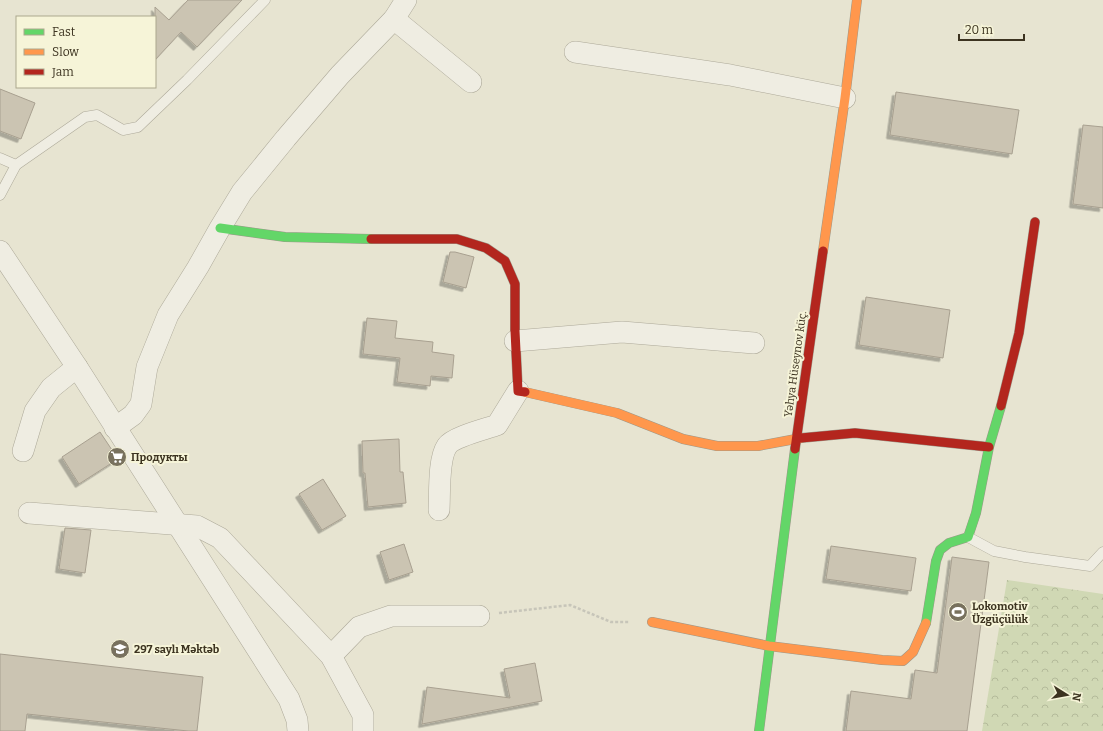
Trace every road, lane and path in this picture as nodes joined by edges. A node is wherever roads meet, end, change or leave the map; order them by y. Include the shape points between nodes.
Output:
1 (265, 0) edge
2 (406, 0) edge
3 (857, 0) edge
4 (394, 19) junction
5 (575, 52) dead end
6 (471, 82) dead end
7 (845, 98) junction
8 (0, 158) edge
9 (16, 165) junction
10 (0, 195) edge
11 (1035, 222) dead end
12 (220, 228) junction
13 (0, 251) edge
14 (515, 341) junction
15 (754, 343) dead end
16 (77, 367) junction
17 (518, 391) junction
18 (115, 428) junction
19 (796, 438) junction
20 (989, 447) junction
21 (23, 451) dead end
22 (439, 510) dead end
23 (30, 513) dead end
24 (177, 525) junction
25 (968, 537) junction
26 (1103, 552) edge
27 (479, 616) joint
28 (611, 622) dead end
29 (652, 622) dead end
30 (769, 646) junction
31 (331, 656) junction
32 (298, 731) edge
33 (363, 731) edge
34 (759, 731) edge

1 - 9 lane via 138,126 123,130 97,115 85,116
2 - 4 street
3 - 7 street, Yəhya Hüseynov küç.
4 - 6 street
4 - 12 street via 340,74 286,138 242,192
5 - 7 street via 730,75
7 - 19 street, Yəhya Hüseynov küç.
8 - 9 lane
9 - 10 lane
11 - 20 street via 1018,333
12 - 14 street via 285,237 457,239 486,248 504,261 515,284
12 - 18 street via 168,315 147,367 141,404 133,415
13 - 16 street
14 - 15 street via 622,332
14 - 17 street
16 - 18 street
16 - 21 street via 51,388 35,411
17 - 19 street via 617,413 683,439 717,446 758,446
17 - 22 street via 498,425 461,437 447,445 441,461
18 - 24 street
19 - 20 street via 855,433
19 - 30 street, Yəhya Hüseynov küç.
20 - 25 street via 976,513
23 - 24 street
24 - 31 street via 197,526 220,538
24 - 32 street via 288,699 297,720
25 - 26 lane via 994,551 1090,566
25 - 30 street via 949,543 940,550 926,622 913,652 903,661
27 - 28 path via 570,604
27 - 31 street via 391,616 359,628
29 - 30 street
30 - 34 street, Yəhya Hüseynov küç.
31 - 33 street via 363,715

